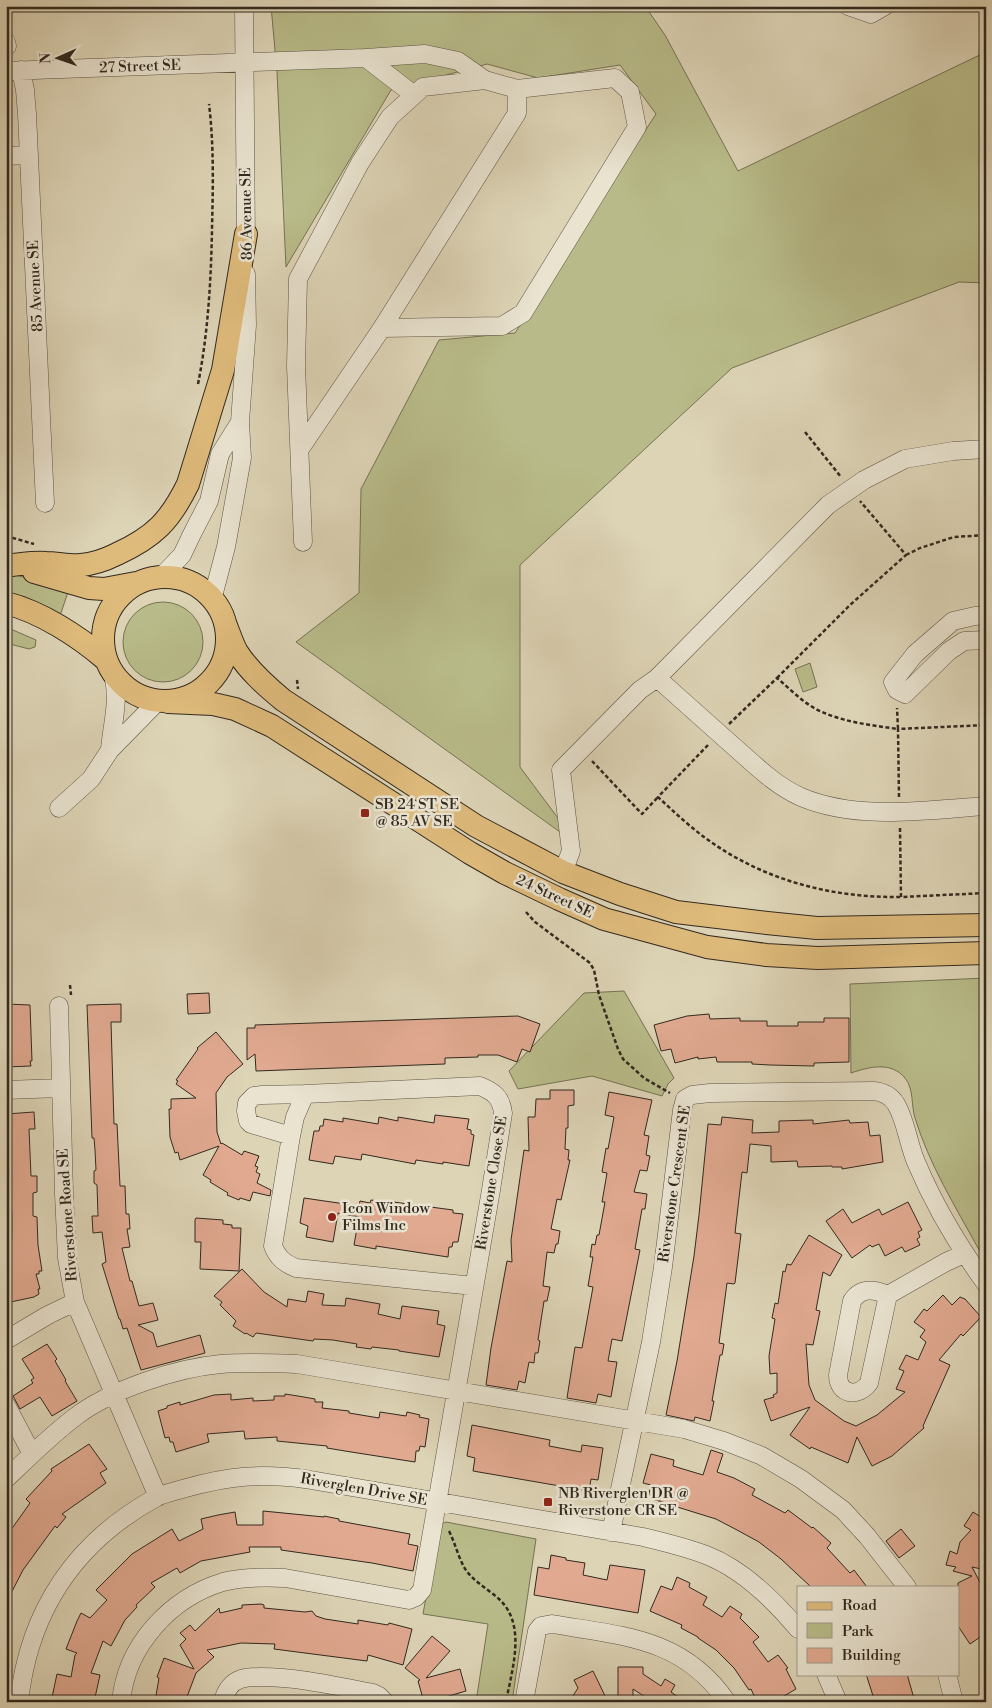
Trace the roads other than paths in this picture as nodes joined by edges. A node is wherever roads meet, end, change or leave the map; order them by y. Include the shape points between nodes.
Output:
1 (244, 6) edge
2 (848, 6) edge
3 (885, 6) edge
4 (366, 58) junction
5 (244, 63) junction
6 (14, 70) edge
7 (485, 80) junction
8 (517, 89) junction
9 (414, 95) junction
10 (29, 154) junction
11 (6, 156) edge
12 (246, 234) junction
13 (382, 328) junction
14 (240, 422) junction
15 (300, 449) junction
16 (986, 449) edge
17 (45, 503) dead end
18 (303, 542) dead end
19 (9, 564) edge
20 (161, 577) junction
21 (137, 583) junction
22 (212, 600) junction
23 (6, 603) edge
24 (986, 615) edge
25 (225, 623) junction
26 (986, 640) edge
27 (109, 667) junction
28 (657, 678) junction
29 (163, 701) junction
30 (110, 750) junction
31 (986, 806) edge
32 (59, 808) dead end
33 (563, 872) junction
34 (986, 924) edge
35 (986, 953) edge
36 (65, 1001) road end
37 (60, 1088) junction
38 (6, 1090) edge
39 (305, 1094) junction
40 (290, 1136) junction
41 (964, 1254) junction
42 (986, 1284) edge
43 (474, 1286) junction
44 (888, 1295) junction
45 (75, 1302) junction
46 (6, 1340) edge
47 (455, 1392) junction
48 (114, 1395) junction
49 (6, 1406) edge
50 (634, 1421) junction
51 (32, 1454) junction
52 (6, 1479) edge
53 (158, 1497) junction
54 (436, 1509) junction
55 (611, 1532) junction
56 (906, 1586) edge
57 (797, 1627) edge
58 (827, 1676) edge
59 (948, 1676) edge
60 (19, 1702) edge
61 (121, 1702) edge
62 (223, 1702) edge
63 (385, 1702) edge
64 (524, 1702) edge
65 (727, 1702) edge
66 (838, 1702) edge
67 (954, 1702) edge

1 - 5 street, 86 Avenue SE
2 - 3 street via 871,14
4 - 5 street, 27 Street SE
4 - 7 street, 27 Street SE via 425,54 458,61
4 - 9 street
5 - 6 street, 27 Street SE
5 - 12 street, 86 Avenue SE
6 - 10 street, 85 Avenue SE via 25,90
7 - 8 street
7 - 9 street via 424,87
8 - 13 street via 517,113
8 - 13 street via 615,78 630,92 637,127 523,313 502,326
9 - 15 street via 390,116 365,155 298,279 296,366
10 - 11 street
10 - 17 street, 85 Avenue SE
12 - 14 street, 86 Avenue SE via 247,325
12 - 19 main road via 223,370 188,484 169,518 153,534 132,547 94,564
13 - 15 street
14 - 20 street, 86 Avenue SE via 220,454 209,501 182,555
14 - 22 street, 86 Avenue SE via 242,458 226,547
15 - 18 street
16 - 28 street via 905,459 864,480 828,505
19 - 21 main road via 89,588 104,589
20 - 21 main road
20 - 22 main road via 189,582
21 - 27 main road via 121,595 109,611 102,634
22 - 25 main road
23 - 27 main road via 73,634
24 - 26 street via 953,621 915,654 893,682 897,690 906,694 949,651 964,641
25 - 29 main road via 225,655 214,677 198,692
25 - 33 main road, 24 Street SE via 243,661 284,700 476,826
27 - 29 main road via 123,686 134,694
27 - 30 street via 116,688 117,705
28 - 31 street via 773,781 801,797 863,811 900,812
28 - 33 street via 640,690 561,770 571,851
29 - 30 street
29 - 35 main road, 24 Street SE via 213,704 235,709 272,726 470,853 559,900 604,919 707,947 766,955 818,958
30 - 32 street via 91,779
33 - 34 main road, 24 Street SE via 676,912 767,924 817,928
36 - 37 street, Riverstone Road SE
37 - 38 street
37 - 45 street, Riverstone Road SE via 67,1258
39 - 40 street
39 - 40 street, Riverstone Close SE via 254,1096 248,1103 246,1116 252,1124
39 - 43 street, Riverstone Close SE via 480,1086 498,1096 503,1113
40 - 43 street via 274,1246 277,1256 286,1264 296,1268
41 - 42 street, Riverstone Crescent SE
41 - 44 street
41 - 50 street, Riverstone Crescent SE via 931,1196 913,1155 899,1110 889,1096 874,1091 692,1095 685,1099 682,1110 664,1258
43 - 47 street, Riverstone Close SE
44 - 44 street via 866,1290 852,1301 838,1375 839,1384 846,1391 856,1393 869,1383
45 - 46 street
45 - 48 street, Riverstone Road SE
47 - 48 street via 297,1364 253,1362 197,1368 127,1388
47 - 50 street
47 - 54 street, Riverstone Close SE
48 - 51 street via 75,1417
48 - 53 street, Riverstone Road SE
49 - 51 street
50 - 55 street, Riverstone Crescent SE
50 - 56 street via 684,1429 724,1441 762,1456 801,1479 843,1510
51 - 52 street
53 - 54 street, Riverglen Drive SE via 227,1478 278,1475
53 - 60 street, Riverglen Drive SE via 103,1535 85,1552 56,1590 30,1644
54 - 55 street, Riverglen Drive SE
54 - 61 street, Riverstone Close SE via 422,1590 416,1597 409,1600 285,1578 224,1582 195,1594 160,1620 141,1644 129,1667
55 - 57 street, Riverglen Drive SE via 650,1538 708,1556 763,1592
58 - 66 street
59 - 67 street
62 - 63 street via 227,1690 237,1680 248,1677 296,1679 373,1693
64 - 65 street via 537,1631 541,1626 552,1624 648,1642 672,1652 691,1664

